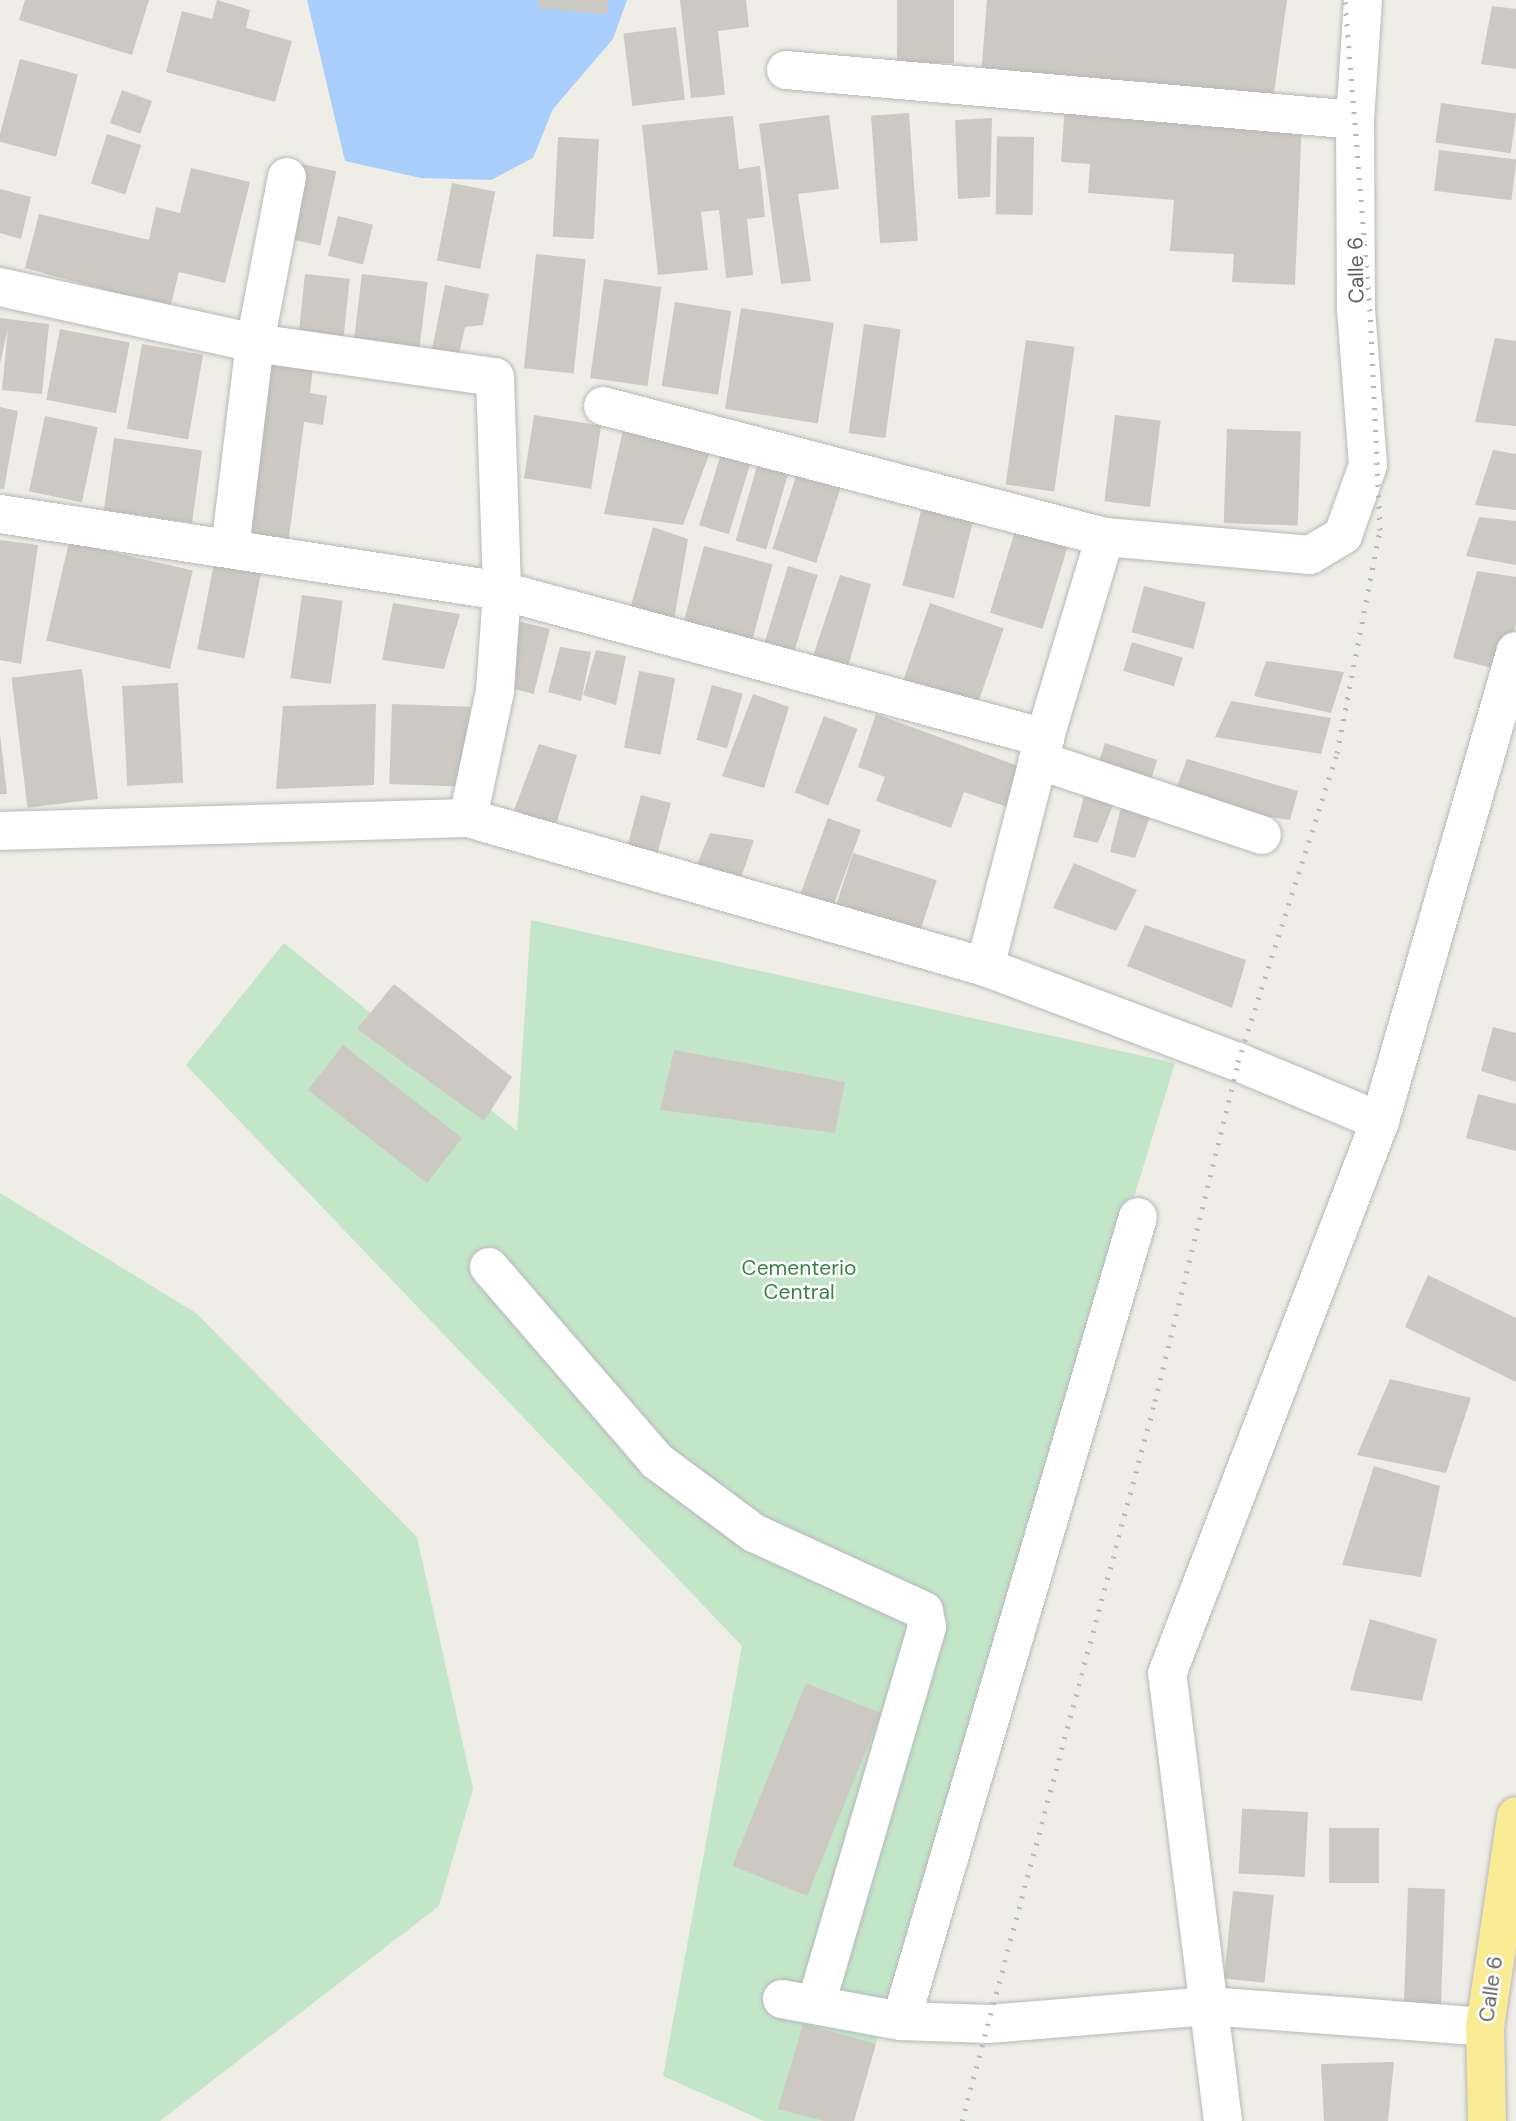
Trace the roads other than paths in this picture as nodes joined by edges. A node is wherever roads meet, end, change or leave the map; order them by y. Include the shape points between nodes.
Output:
1 (1363, 0) edge
2 (786, 70) dead end
3 (1355, 120) junction
4 (287, 177) dead end
5 (0, 287) edge
6 (255, 343) junction
7 (603, 406) dead end
8 (0, 514) edge
9 (1105, 537) junction
10 (230, 549) junction
11 (502, 591) junction
12 (1516, 650) edge
13 (1041, 749) junction
14 (468, 818) junction
15 (0, 831) edge
16 (1262, 835) dead end
17 (985, 967) junction
18 (1380, 1121) junction
19 (1138, 1217) dead end
20 (489, 1267) dead end
21 (1516, 1816) edge
22 (1208, 2006) junction
23 (901, 2021) junction
24 (1485, 2027) junction
25 (1223, 2121) edge
26 (1487, 2121) edge

1 - 3 street, Calle 6
2 - 3 street
3 - 9 street, Calle 6 via 1356,310 1368,465 1343,535 1310,555
4 - 6 street
5 - 6 street
6 - 10 street
6 - 11 street via 495,377
7 - 9 street
8 - 10 street
9 - 13 street
10 - 11 street
11 - 13 street
11 - 14 street via 495,691
12 - 18 street
13 - 16 street
13 - 17 street
14 - 15 street
14 - 17 street
17 - 18 street
18 - 22 street via 1167,1674
19 - 23 street
20 - 23 street via 657,1461 754,1533 924,1611 927,1627 799,2002
21 - 24 highway, Calle 6
22 - 23 street via 989,2024
22 - 24 street
22 - 25 street
24 - 26 highway, Calle 6

